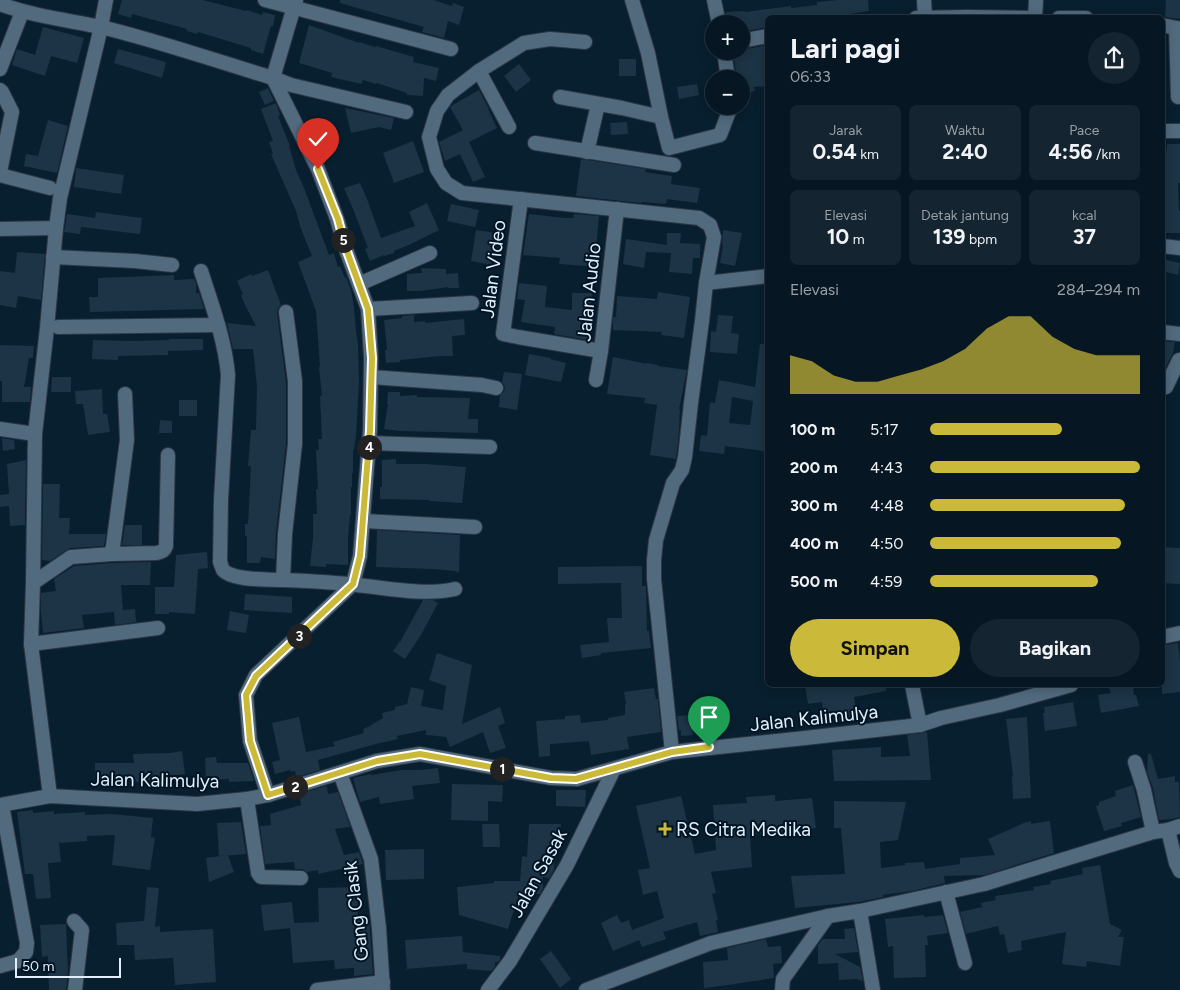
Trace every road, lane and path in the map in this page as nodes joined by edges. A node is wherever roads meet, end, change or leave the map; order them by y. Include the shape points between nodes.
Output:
1 (106, 0) edge
2 (265, 0) edge
3 (632, 0) edge
4 (714, 0) edge
5 (924, 0) edge
6 (1036, 0) edge
7 (0, 4) edge
8 (295, 4) edge
9 (22, 12) junction
10 (717, 15) edge
11 (925, 15) edge
12 (1030, 15) edge
13 (101, 27) junction
14 (1173, 27) edge
15 (765, 37) edge
16 (750, 39) edge
17 (585, 42) dead end
18 (451, 50) dead end
19 (0, 70) edge
20 (479, 71) junction
21 (273, 78) junction
22 (0, 90) edge
23 (560, 97) dead end
24 (1178, 97) dead end
25 (598, 104) junction
26 (406, 112) dead end
27 (728, 115) edge
28 (661, 117) junction
29 (509, 128) dead end
30 (1165, 131) edge
31 (1180, 131) edge
32 (535, 143) dead end
33 (587, 152) junction
34 (674, 164) dead end
35 (0, 173) edge
36 (50, 188) dead end
37 (521, 199) junction
38 (617, 209) junction
39 (56, 228) junction
40 (0, 229) edge
41 (1165, 246) edge
42 (1180, 248) edge
43 (430, 253) dead end
44 (53, 257) junction
45 (172, 265) dead end
46 (201, 271) dead end
47 (765, 276) edge
48 (706, 283) junction
49 (360, 284) junction
50 (472, 303) dead end
51 (368, 309) junction
52 (286, 312) dead end
53 (218, 325) junction
54 (58, 327) dead end
55 (1165, 332) edge
56 (1180, 334) edge
57 (601, 350) junction
58 (1180, 356) edge
59 (371, 377) junction
60 (596, 380) dead end
61 (496, 388) dead end
62 (1165, 388) edge
63 (125, 394) dead end
64 (0, 429) edge
65 (35, 434) junction
66 (369, 443) junction
67 (490, 447) dead end
68 (168, 455) dead end
69 (364, 521) junction
70 (475, 527) dead end
71 (112, 554) junction
72 (283, 580) junction
73 (33, 583) junction
74 (353, 584) junction
75 (455, 589) dead end
76 (158, 628) dead end
77 (1180, 633) edge
78 (1165, 636) edge
79 (31, 644) junction
80 (912, 687) edge
81 (1064, 687) edge
82 (920, 725) junction
83 (672, 752) junction
84 (1135, 762) dead end
85 (614, 769) junction
86 (340, 773) junction
87 (268, 795) junction
88 (50, 796) junction
89 (247, 799) junction
90 (1, 805) edge
91 (1174, 828) edge
92 (1153, 832) junction
93 (1180, 870) edge
94 (301, 878) dead end
95 (946, 892) junction
96 (860, 911) junction
97 (828, 916) junction
98 (74, 921) dead end
99 (964, 962) dead end
100 (0, 966) edge
101 (383, 986) edge
102 (591, 989) edge
103 (75, 990) edge
104 (317, 990) edge
105 (488, 990) edge
106 (782, 990) edge
107 (873, 990) edge

1 - 13 street
2 - 8 street
3 - 28 street via 648,53
4 - 10 street
5 - 11 street
6 - 12 street
7 - 9 street
8 - 18 street
8 - 21 street
9 - 13 street
9 - 19 street
13 - 21 street
13 - 39 street via 60,198
14 - 24 street
15 - 16 street
17 - 20 street via 550,39 524,43
20 - 29 street
20 - 37 street via 448,95 437,111 429,137 437,169 446,183 462,193
21 - 26 street via 290,85
21 - 49 street via 318,169
22 - 35 street via 12,112
23 - 25 street
25 - 28 street
25 - 33 street
27 - 28 street via 720,135 669,148
30 - 31 street
32 - 33 street
33 - 34 street
35 - 36 street
37 - 38 street
37 - 57 street, Jalan Video via 503,334
38 - 48 street via 699,218 710,225 714,237
38 - 57 street, Jalan Audio
39 - 40 street
39 - 44 street
41 - 42 street
43 - 49 street
44 - 45 street
44 - 65 street
46 - 53 street
47 - 48 street
48 - 83 street via 685,457 665,507 654,560
49 - 51 street
50 - 51 street
51 - 59 street
52 - 72 street via 295,381 294,444
53 - 54 street
53 - 72 street via 228,366 220,562 223,570 239,578
55 - 56 street
57 - 60 street, Jalan Audio
58 - 62 street
59 - 61 street
59 - 66 street
63 - 71 street via 127,440
64 - 65 street
65 - 73 street
66 - 67 street
66 - 69 street
68 - 71 street via 164,550
69 - 70 street
69 - 74 street
71 - 73 street via 71,557
72 - 74 street
73 - 79 street
74 - 75 street via 424,592
74 - 87 street via 256,676 246,695 250,741
76 - 79 street
77 - 78 street
79 - 88 street
80 - 82 street
81 - 82 street, Jalan Kalimulya
82 - 83 street, Jalan Kalimulya
83 - 85 street, Jalan Kalimulya
84 - 92 street
85 - 86 street, Jalan Kalimulya via 576,779 551,778 420,754 377,761
85 - 105 street, Jalan Sasak via 567,865 510,961
86 - 87 street, Jalan Kalimulya
86 - 101 street, Gang Clasik via 371,859
87 - 89 street, Jalan Kalimulya
88 - 89 street, Jalan Kalimulya via 196,804
88 - 90 street, Jalan Kalimulya
89 - 94 street via 258,873 261,877
90 - 100 street via 27,943 26,952 18,961
91 - 92 street
91 - 93 street via 1176,863
92 - 95 street via 984,884
95 - 96 street
95 - 99 street
96 - 97 street
96 - 107 street
97 - 102 street via 711,943
97 - 106 street via 782,979
98 - 103 street via 82,930
101 - 104 street

